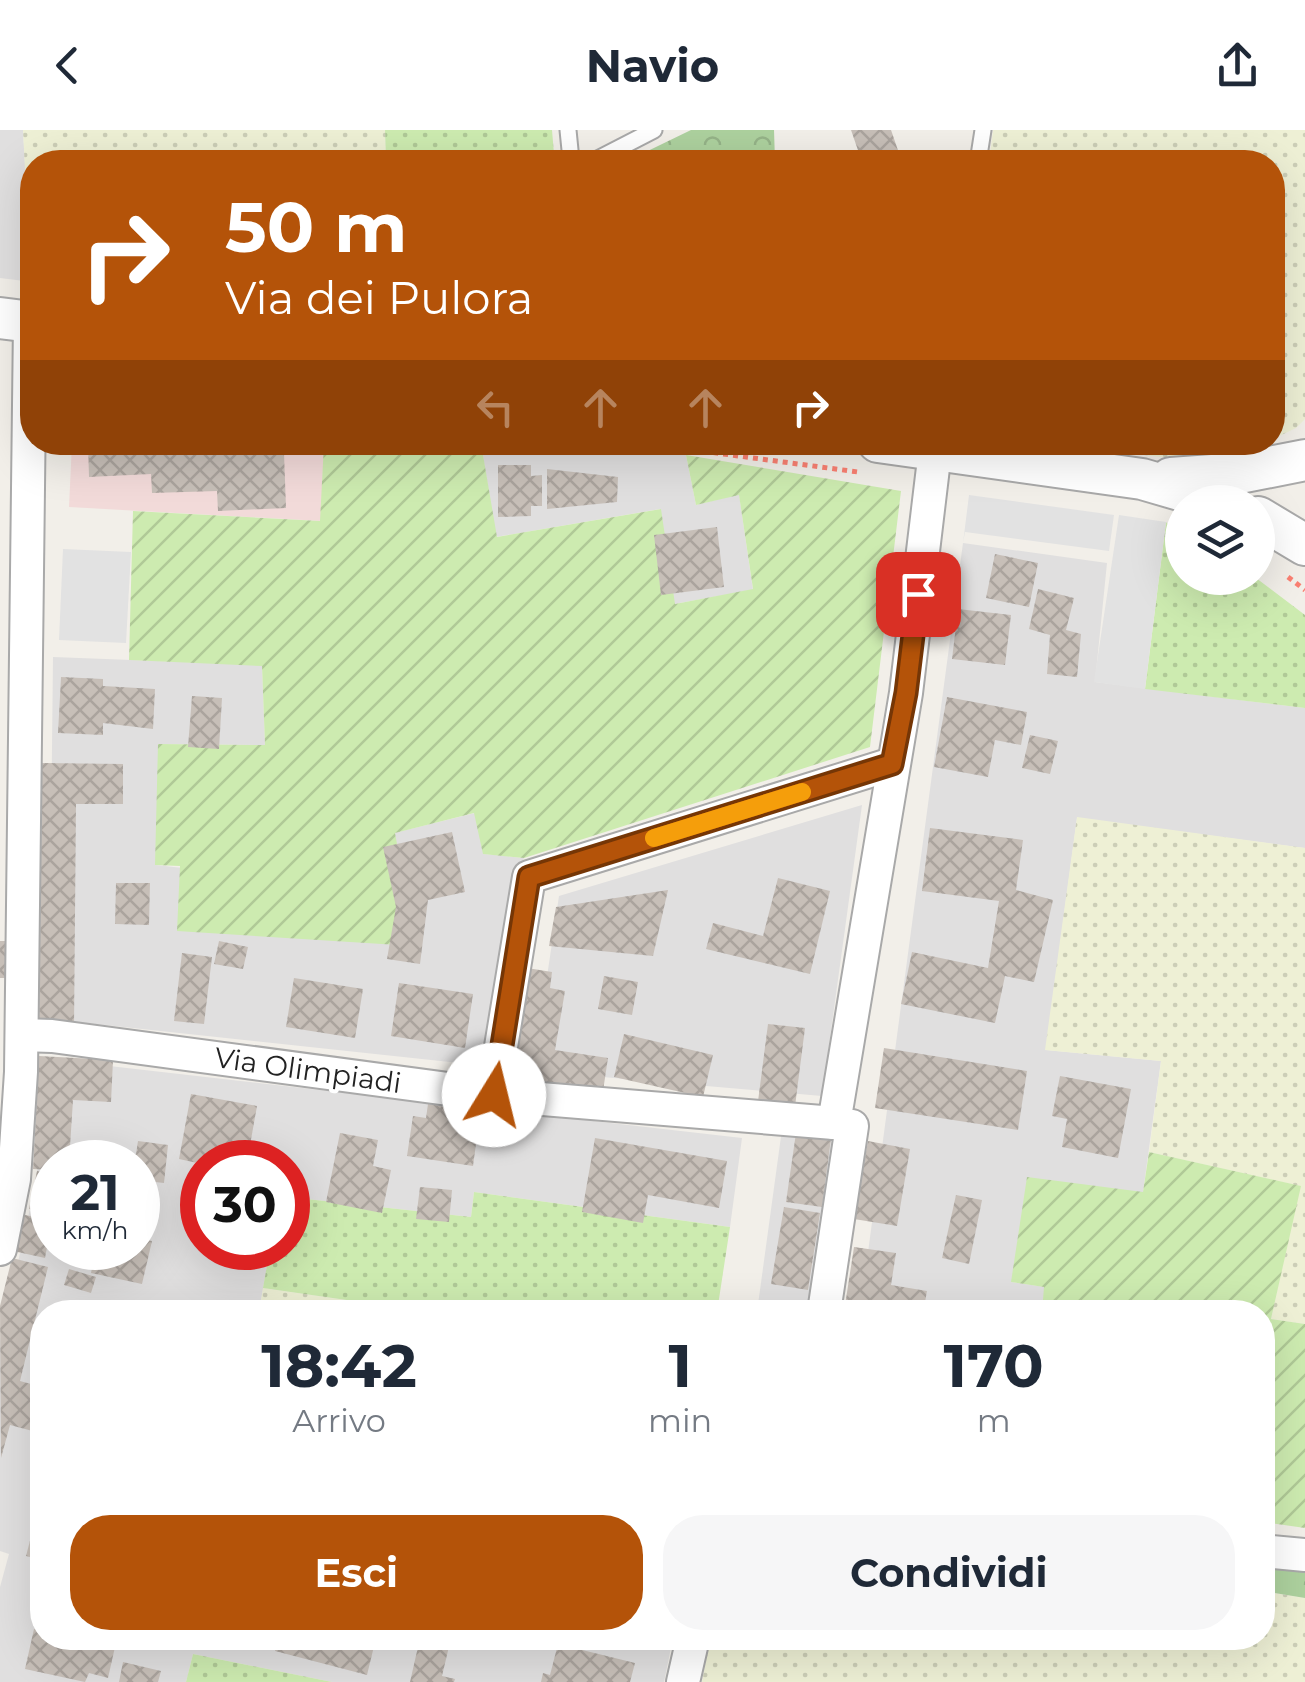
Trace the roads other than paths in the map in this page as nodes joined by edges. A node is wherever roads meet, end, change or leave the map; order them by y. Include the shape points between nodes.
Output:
1 (654, 130) edge
2 (615, 150) edge
3 (16, 322) edge
4 (935, 455) edge
5 (986, 455) edge
6 (1305, 460) edge
7 (1142, 480) junction
8 (1165, 486) edge
9 (1305, 504) edge
10 (1305, 516) edge
11 (1275, 527) edge
12 (1305, 545) edge
13 (892, 764) junction
14 (12, 931) edge
15 (22, 1036) junction
16 (494, 1095) junction
17 (834, 1123) junction
18 (0, 1249) edge
19 (826, 1300) edge
20 (1275, 1552) edge
21 (1305, 1555) edge
22 (690, 1650) edge
23 (683, 1682) edge

1 - 2 lane
3 - 14 street
4 - 13 street
5 - 7 street
6 - 7 street via 1219,476
7 - 8 street
9 - 10 street
11 - 12 street
13 - 16 street via 529,877
13 - 17 street
14 - 15 street
15 - 16 street, Via Olimpiadi
15 - 18 street via 14,1179
16 - 17 street, Via Olimpiadi
17 - 19 street via 852,1126
20 - 21 street
22 - 23 street

